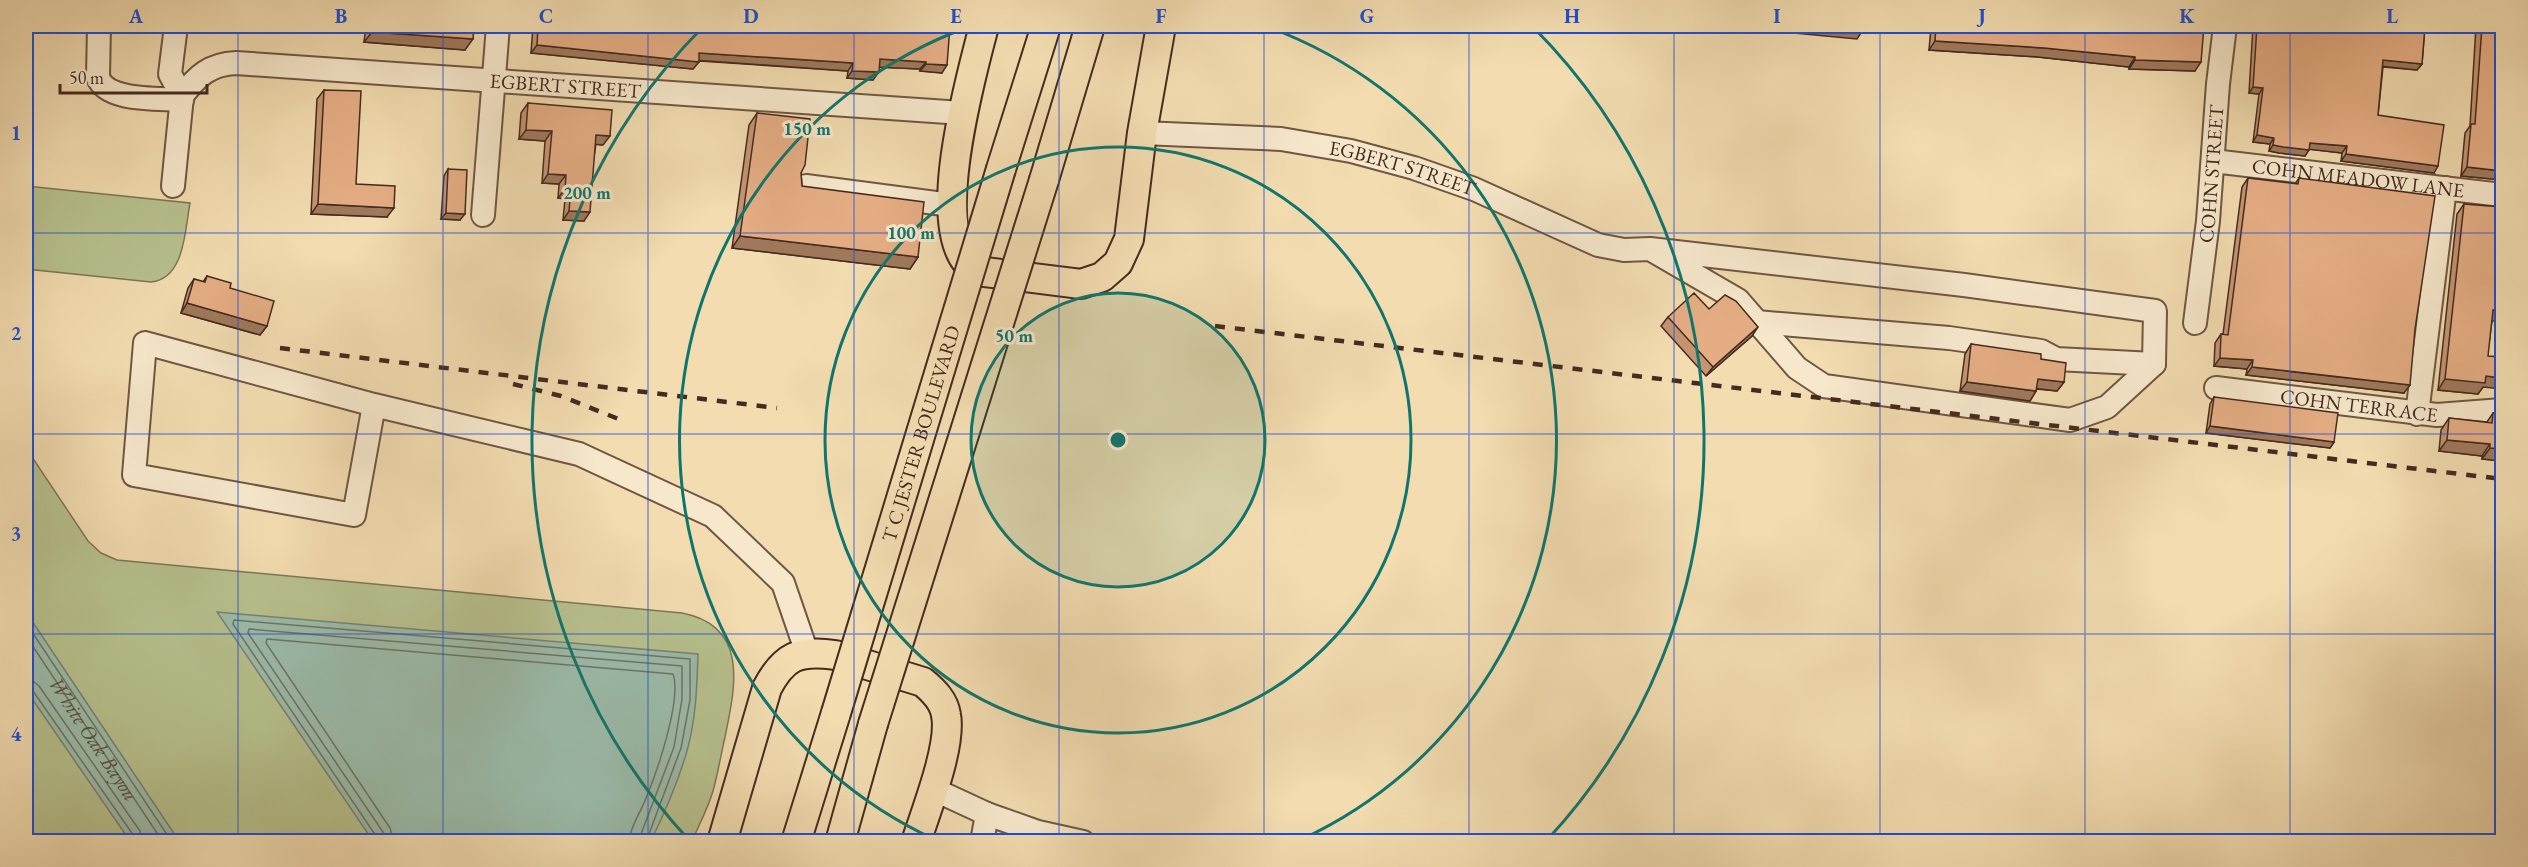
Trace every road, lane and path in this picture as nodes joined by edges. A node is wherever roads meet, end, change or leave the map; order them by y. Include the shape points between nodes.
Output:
1 (99, 26) edge
2 (176, 26) edge
3 (498, 26) edge
4 (984, 26) edge
5 (1046, 26) edge
6 (1090, 26) edge
7 (1161, 26) edge
8 (2225, 26) edge
9 (493, 81) junction
10 (182, 98) junction
11 (962, 113) junction
12 (1142, 133) junction
13 (2213, 161) junction
14 (173, 186) dead end
15 (806, 186) edge
16 (2445, 188) junction
17 (2502, 195) edge
18 (951, 205) junction
19 (483, 215) dead end
20 (1650, 249) junction
21 (1756, 322) junction
22 (2195, 323) dead end
23 (2154, 364) junction
24 (2216, 388) dead end
25 (374, 405) junction
26 (2502, 410) edge
27 (2417, 414) junction
28 (807, 653) junction
29 (933, 789) junction
30 (987, 814) junction
31 (722, 842) edge
32 (796, 842) edge
33 (840, 842) edge
34 (916, 842) edge
35 (981, 842) edge
36 (1083, 842) edge

1 - 10 street via 100,85 131,96
2 - 10 street via 170,74
3 - 9 street
4 - 11 main road
5 - 32 main road, T C JESTER BOULEVARD, bridge
6 - 33 main road, T C JESTER BOULEVARD, bridge via 873,724
7 - 12 main road
8 - 13 street, COHN STREET
9 - 10 street, EGBERT STREET via 224,63 206,70
9 - 11 street, EGBERT STREET
9 - 19 street
10 - 14 street
11 - 18 main road
12 - 18 main road via 1129,238 1118,263 1093,282 1047,281 977,271 968,266 953,232
12 - 20 street, EGBERT STREET via 1281,139 1351,151 1474,189 1598,245
13 - 16 street, COHN MEADOW LANE
13 - 22 street, COHN STREET
15 - 18 street
16 - 17 street, COHN MEADOW LANE
16 - 27 street
20 - 21 street via 1738,300
20 - 23 street, EGBERT STREET via 2155,311
21 - 23 street via 1949,338 2041,351 2056,359
21 - 23 street via 1797,368 1824,386 2070,420 2107,407
24 - 27 street, COHN TERRACE
25 - 25 street via 145,343 134,476 354,514
25 - 28 street via 579,454 713,516 783,583
26 - 27 street, COHN TERRACE
28 - 29 main road via 835,655 909,677 933,690 945,709 947,728
28 - 31 main road via 782,665 767,688
29 - 30 street
29 - 34 main road
30 - 35 street
30 - 36 street

